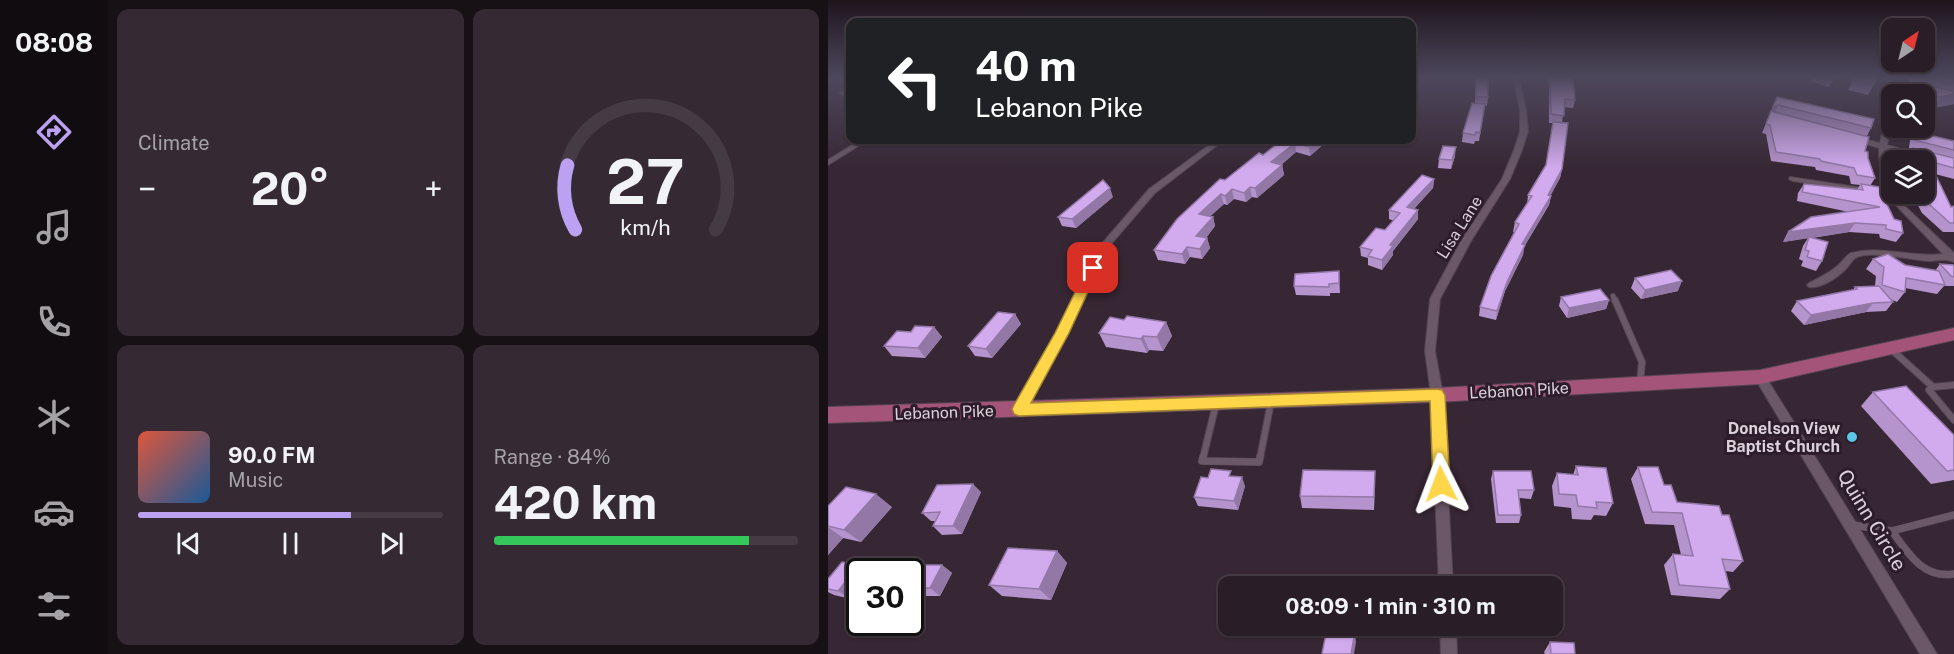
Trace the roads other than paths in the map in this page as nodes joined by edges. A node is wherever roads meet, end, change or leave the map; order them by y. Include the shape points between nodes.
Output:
1 (1522, 108) edge
2 (1850, 138) edge
3 (1885, 138) edge
4 (858, 144) edge
5 (1215, 144) edge
6 (1883, 146) junction
7 (1883, 150) edge
8 (1899, 150) edge
9 (828, 163) edge
10 (1793, 179) dead end
11 (1881, 193) edge
12 (1899, 204) edge
13 (1953, 256) edge
14 (1812, 285) dead end
15 (1613, 296) dead end
16 (1954, 334) edge
17 (1890, 348) junction
18 (1760, 377) junction
19 (1639, 383) junction
20 (1954, 384) edge
21 (1933, 387) junction
22 (1437, 395) junction
23 (1271, 400) junction
24 (1216, 402) junction
25 (1019, 409) junction
26 (828, 415) edge
27 (1954, 420) edge
28 (1954, 514) edge
29 (1850, 525) junction
30 (1892, 531) junction
31 (1954, 574) edge
32 (1446, 576) edge
33 (1448, 636) edge
34 (1449, 654) edge
35 (1929, 654) edge

1 - 22 street, Lisa Lane via 1524,130 1506,179 1466,241 1436,299 1430,351
2 - 6 street
3 - 6 street
4 - 9 street
5 - 25 street via 1152,191 1102,249 1062,333
6 - 7 street
6 - 8 street
10 - 11 street
12 - 13 street
13 - 14 street via 1862,252 1851,256 1832,276
15 - 19 lane via 1642,362
16 - 17 main road, Lebanon Pike
17 - 18 main road, Lebanon Pike
17 - 21 lane
18 - 19 main road, Lebanon Pike
18 - 29 street, Quinn Circle
19 - 22 main road, Lebanon Pike
20 - 21 lane
21 - 27 lane via 1929,390 1933,398
22 - 23 main road, Lebanon Pike
22 - 32 street
23 - 24 main road, Lebanon Pike
23 - 24 lane via 1259,462 1202,461
24 - 25 main road, Lebanon Pike
25 - 26 main road, Lebanon Pike
28 - 30 lane
29 - 30 lane
29 - 35 street, Quinn Circle
30 - 31 lane via 1931,574 1943,578
33 - 34 street

